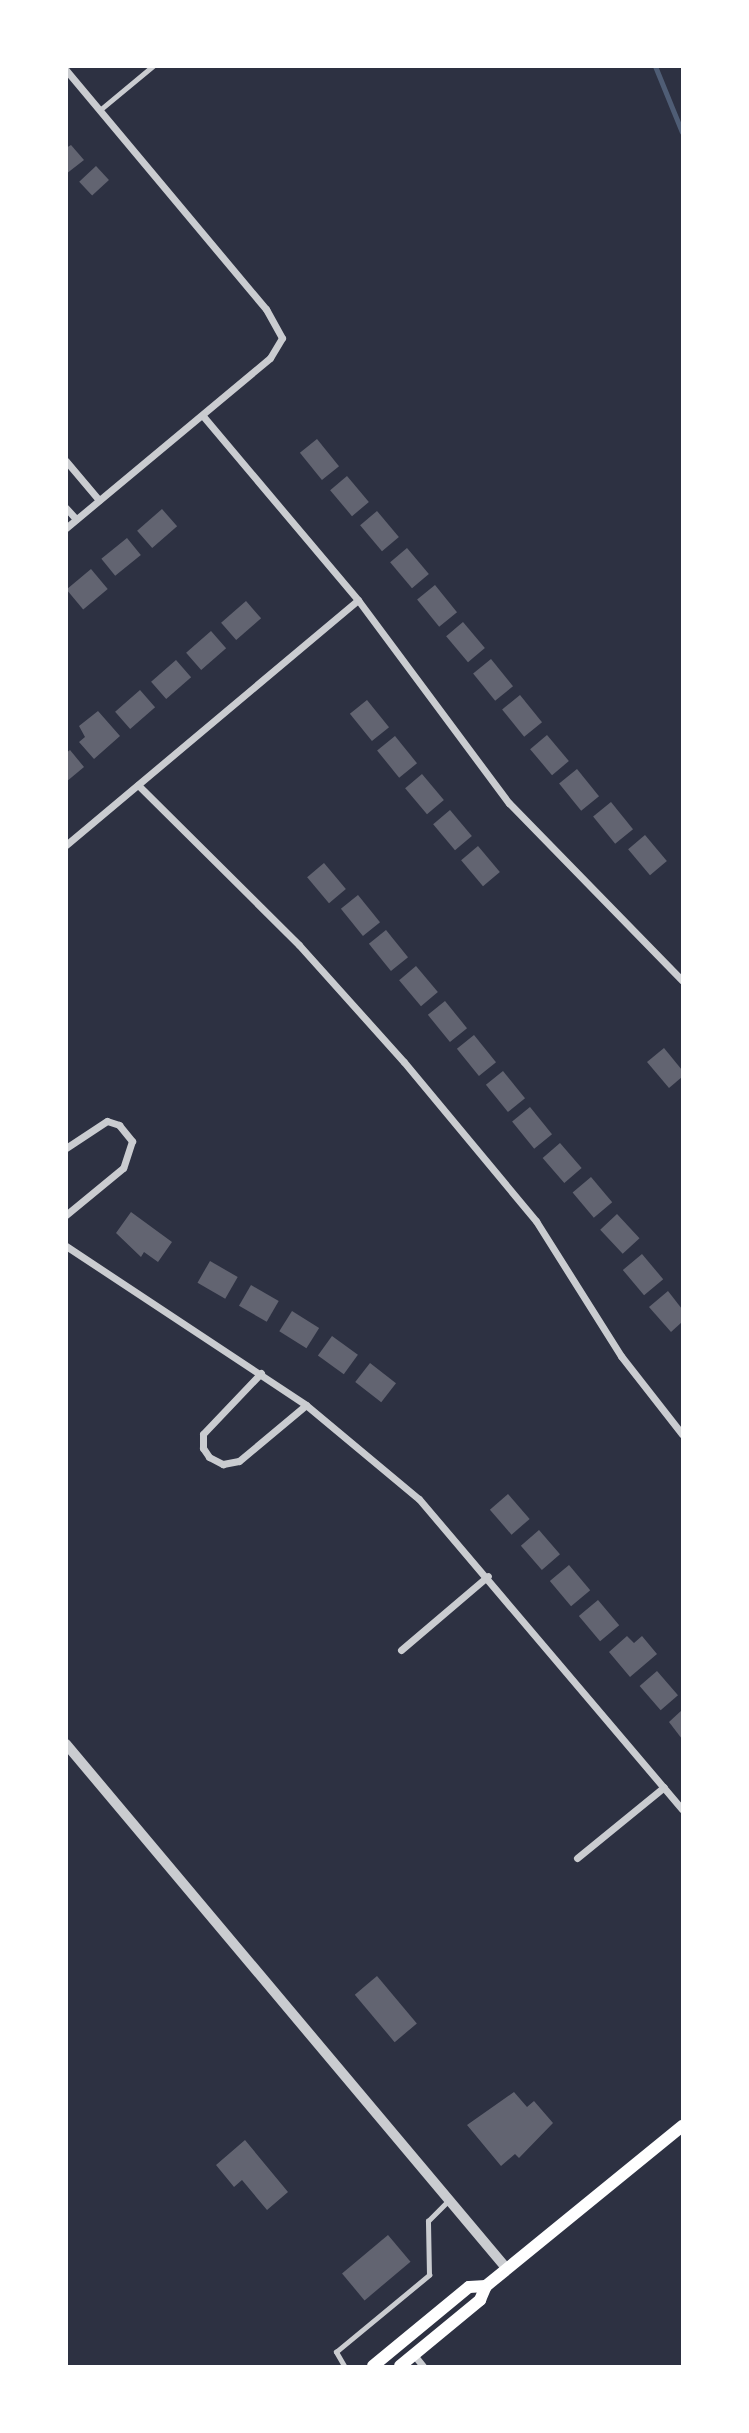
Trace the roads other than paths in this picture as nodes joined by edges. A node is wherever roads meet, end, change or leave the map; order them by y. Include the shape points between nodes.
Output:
1 (153, 66) edge
2 (66, 70) edge
3 (100, 110) junction
4 (203, 416) junction
5 (66, 461) edge
6 (99, 500) junction
7 (66, 508) edge
8 (76, 519) junction
9 (66, 527) edge
10 (358, 600) junction
11 (138, 785) junction
12 (66, 845) edge
13 (682, 960) edge
14 (674, 968) junction
15 (682, 981) edge
16 (66, 1148) edge
17 (66, 1215) edge
18 (66, 1246) edge
19 (261, 1373) junction
20 (306, 1405) junction
21 (682, 1434) edge
22 (488, 1576) junction
23 (401, 1650) dead end
24 (66, 1744) edge
25 (664, 1787) junction
26 (682, 1809) edge
27 (577, 1858) dead end
28 (682, 2126) edge
29 (449, 2199) junction
30 (508, 2269) junction
31 (486, 2286) junction
32 (414, 2355) junction
33 (344, 2367) edge
34 (373, 2367) edge
35 (400, 2367) edge
36 (423, 2367) edge

1 - 3 lane
2 - 3 street
3 - 4 street via 266,309 282,338 270,358
4 - 6 street
4 - 10 street
5 - 6 street
6 - 8 street
7 - 8 street
8 - 9 street
10 - 11 street
10 - 14 street via 509,803
11 - 12 street
11 - 21 street via 299,945 404,1062 536,1221 621,1356
13 - 14 street
14 - 15 street
16 - 17 street via 107,1121 119,1125 132,1141 122,1168
18 - 19 street via 139,1298
19 - 20 street
19 - 20 street via 204,1434 203,1448 209,1457 223,1464 239,1461
20 - 22 street via 419,1499
22 - 23 street
22 - 25 street
24 - 29 street
25 - 26 street
25 - 27 street
28 - 30 main road
29 - 30 street
29 - 33 lane via 428,2221 429,2275 335,2352
30 - 31 main road
31 - 32 main road via 480,2300
31 - 34 main road via 469,2287
32 - 35 main road
32 - 36 street

